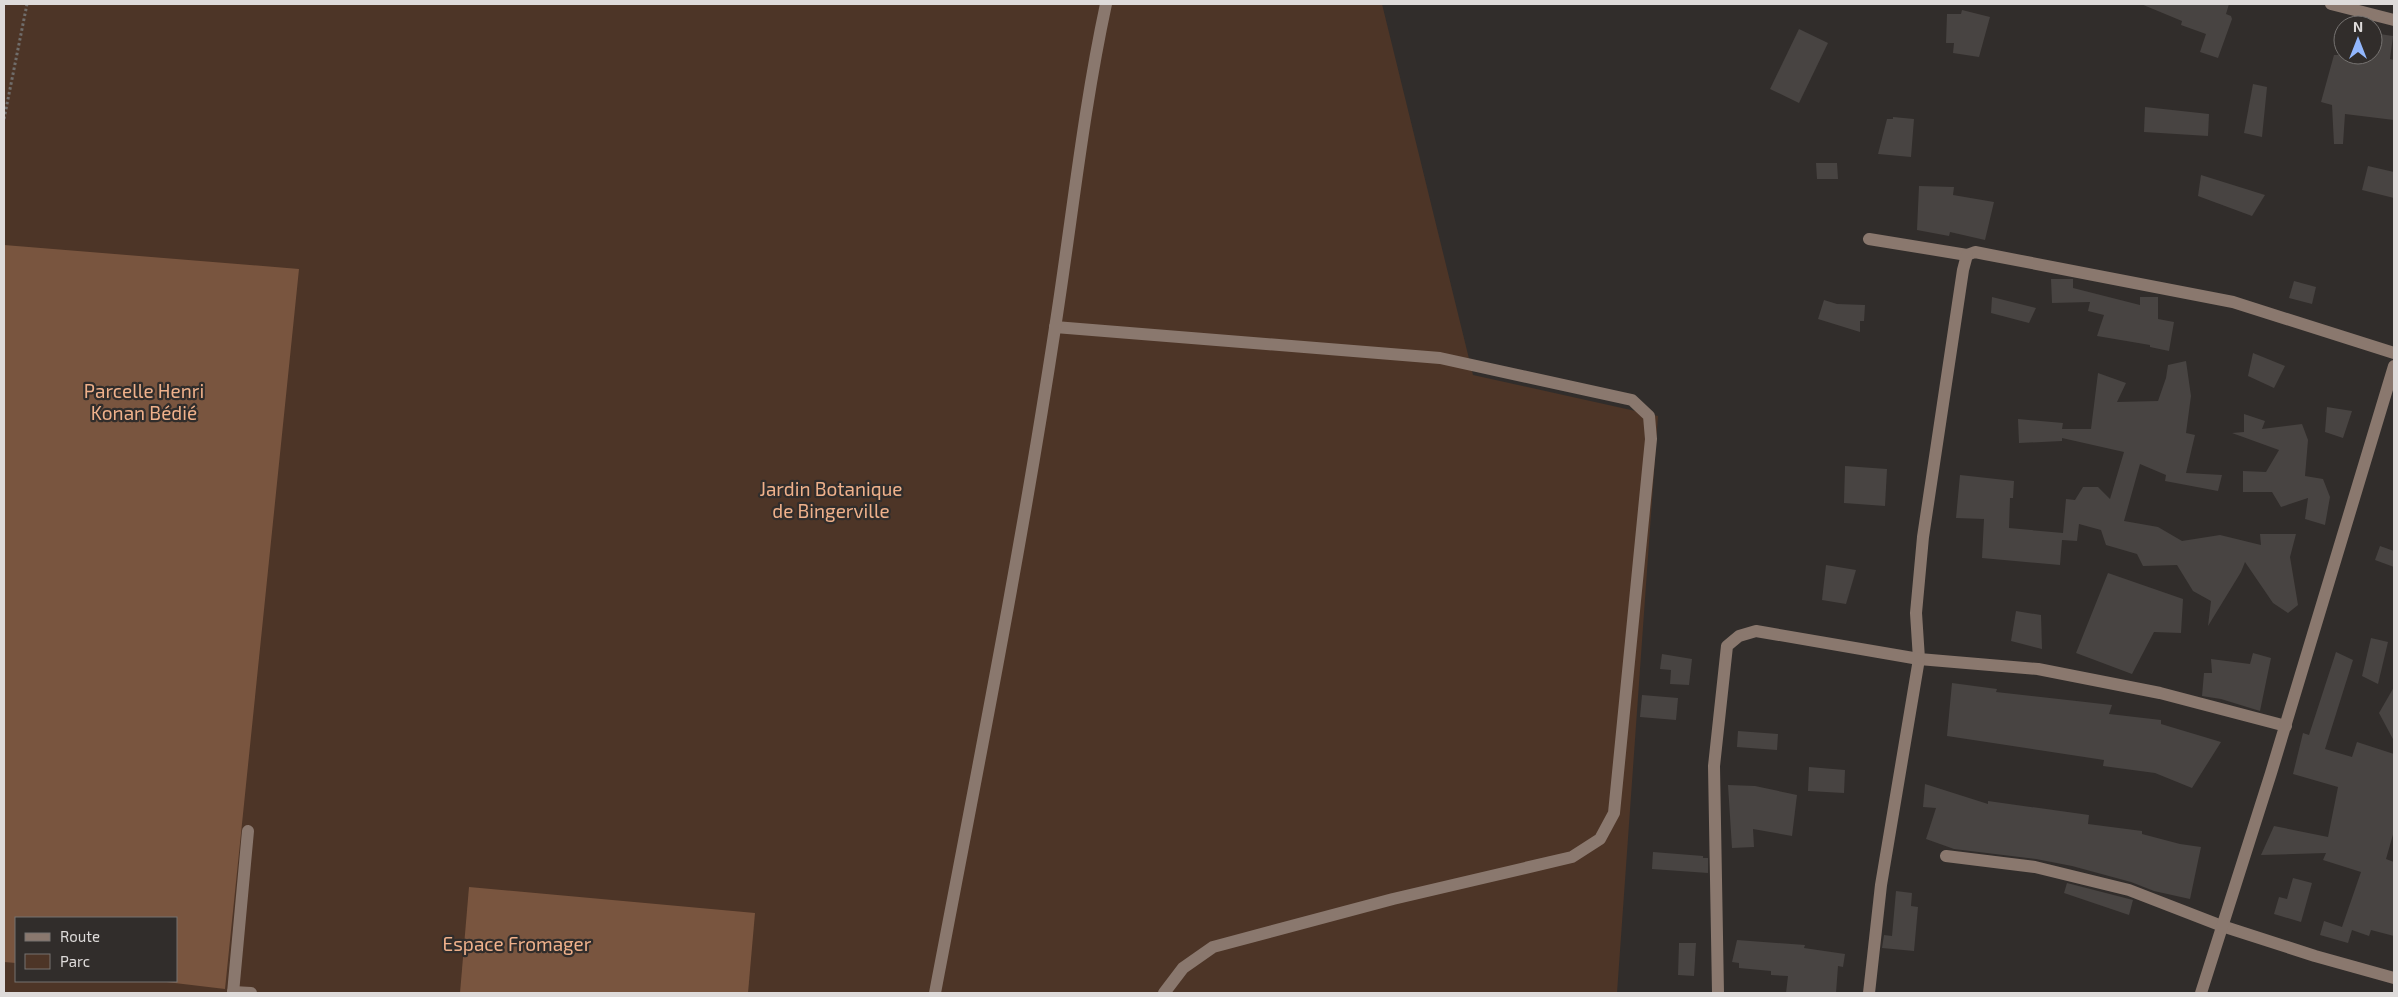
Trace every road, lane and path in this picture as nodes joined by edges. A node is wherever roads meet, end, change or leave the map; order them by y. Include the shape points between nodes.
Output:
1 (27, 4) edge
2 (1106, 4) edge
3 (2331, 4) edge
4 (2394, 20) edge
5 (4, 119) edge
6 (1869, 239) dead end
7 (1967, 255) junction
8 (1055, 328) junction
9 (2394, 353) edge
10 (2394, 366) edge
11 (1919, 659) junction
12 (2286, 726) junction
13 (248, 831) dead end
14 (1946, 856) dead end
15 (2222, 926) junction
16 (2394, 978) edge
17 (233, 992) edge
18 (251, 993) edge
19 (935, 993) edge
20 (1164, 993) edge
21 (1718, 993) edge
22 (1869, 993) edge
23 (2201, 993) edge

1 - 5 path
2 - 8 street via 1089,86
3 - 4 street
6 - 7 street
7 - 9 street via 1975,252 2233,302
7 - 11 street via 1923,537 1916,613
8 - 19 street via 1006,623
8 - 20 street via 1440,358 1632,400 1649,416 1651,439 1614,813 1600,839 1572,857 1393,899 1213,947 1184,968
10 - 12 street
11 - 12 street via 2038,669 2160,694
11 - 21 street via 1756,631 1739,636 1727,646 1714,766
11 - 22 street via 1881,885
12 - 15 street
13 - 17 street
14 - 15 street via 2035,867 2102,883 2129,890
15 - 16 street
15 - 23 street
17 - 18 street

